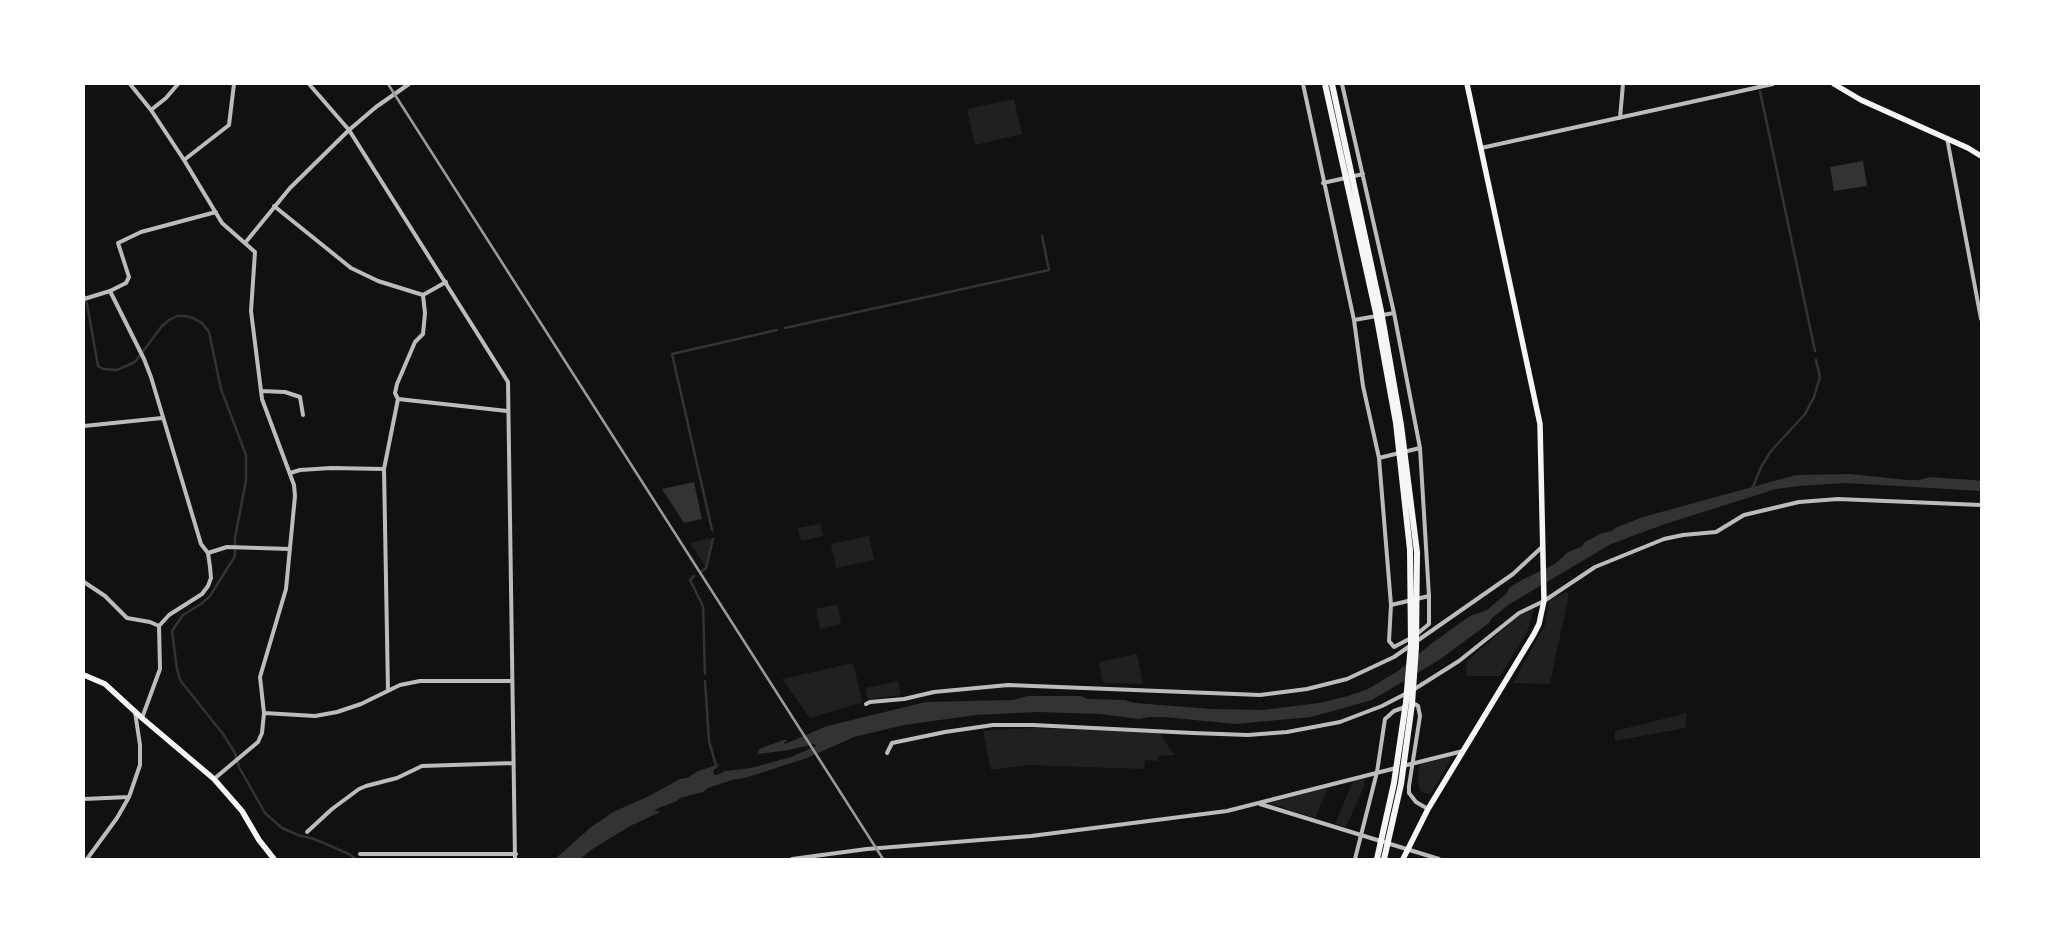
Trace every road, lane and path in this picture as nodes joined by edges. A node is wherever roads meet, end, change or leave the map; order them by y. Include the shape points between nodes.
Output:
1 (130, 84) edge
2 (178, 84) edge
3 (234, 84) edge
4 (310, 84) edge
5 (409, 84) edge
6 (1303, 84) edge
7 (1325, 84) edge
8 (1332, 84) edge
9 (1342, 84) edge
10 (1467, 84) edge
11 (1623, 84) edge
12 (1773, 84) edge
13 (1834, 84) edge
14 (151, 110) junction
15 (1620, 118) junction
16 (349, 130) junction
17 (1947, 138) junction
18 (1480, 148) junction
19 (1981, 156) edge
20 (184, 160) junction
21 (1362, 174) junction
22 (1323, 183) junction
23 (274, 206) junction
24 (216, 212) junction
25 (245, 243) junction
26 (446, 282) junction
27 (110, 292) junction
28 (423, 294) junction
29 (84, 299) edge
30 (1394, 313) junction
31 (1981, 319) edge
32 (1354, 320) junction
33 (261, 391) junction
34 (398, 399) junction
35 (507, 411) junction
36 (303, 415) dead end
37 (162, 418) junction
38 (84, 426) edge
39 (1420, 448) junction
40 (1379, 458) junction
41 (384, 469) junction
42 (290, 473) junction
43 (1981, 505) edge
44 (290, 549) junction
45 (1542, 550) junction
46 (208, 554) junction
47 (84, 582) edge
48 (1430, 596) junction
49 (1544, 599) junction
50 (1391, 605) junction
51 (159, 626) junction
52 (84, 675) edge
53 (512, 681) junction
54 (388, 691) junction
55 (866, 704) dead end
56 (135, 712) junction
57 (264, 713) junction
58 (142, 718) junction
59 (1464, 751) junction
60 (887, 753) dead end
61 (513, 763) junction
62 (1412, 764) junction
63 (1377, 772) junction
64 (214, 779) junction
65 (129, 797) junction
66 (84, 799) edge
67 (1258, 804) junction
68 (1428, 809) junction
69 (307, 832) dead end
70 (1362, 835) junction
71 (1407, 850) junction
72 (360, 854) dead end
73 (516, 854) junction
74 (810, 858) edge
75 (87, 859) edge
76 (274, 859) edge
77 (515, 859) edge
78 (792, 859) edge
79 (1356, 859) edge
80 (1377, 859) edge
81 (1384, 859) edge
82 (1403, 859) edge
83 (1439, 859) edge

1 - 14 street
2 - 14 street
3 - 20 street via 229,125
4 - 16 street
5 - 16 street
6 - 22 street
7 - 80 highway via 1376,313 1396,423 1410,550 1411,644 1406,702 1394,783
8 - 81 highway via 1383,320 1401,425 1417,552 1412,704 1401,784
9 - 21 street
10 - 18 main road
11 - 15 street
12 - 15 street
13 - 17 main road via 1861,100
14 - 20 street
15 - 18 street
16 - 23 street
16 - 26 street
17 - 19 main road
17 - 31 street
18 - 45 main road via 1540,424
20 - 24 street
21 - 22 street
21 - 30 street
22 - 32 street
23 - 25 street
23 - 28 street via 351,268 378,281
24 - 25 street via 222,223
24 - 27 street via 141,232 118,243 129,277 126,283
25 - 33 street via 255,252 251,311
26 - 28 street
26 - 35 street via 505,375 508,382
27 - 29 street
27 - 37 street via 144,359
28 - 34 street via 423,334 415,342 397,384 395,393
30 - 32 street
30 - 39 street
32 - 40 street
33 - 36 street via 285,392 300,397
33 - 42 street via 272,430
34 - 35 street
34 - 41 street
35 - 53 street
37 - 38 street
37 - 46 street via 201,544
39 - 40 street
39 - 48 street
40 - 50 street
41 - 42 street via 331,468
41 - 54 street
42 - 44 street via 295,496
43 - 49 street via 1838,499 1799,502 1744,515 1716,532 1664,539 1595,567
44 - 46 street via 241,546
44 - 57 street via 286,589 260,677
45 - 49 main road
45 - 55 street via 1394,657 1347,679 1307,689 1260,695 1008,685 943,691
46 - 51 street via 208,586
47 - 51 street via 128,618
48 - 50 street
48 - 50 street via 1429,624 1394,647 1389,641
49 - 59 main road via 1534,634
49 - 60 street via 1519,613 1459,661 1416,688 1360,715 1313,728 1248,734 993,725 892,743
51 - 58 street via 160,668
52 - 56 main road via 105,684
53 - 54 street via 420,681
53 - 61 street
54 - 57 street via 361,704 315,716
56 - 58 main road
56 - 65 street via 140,765
57 - 64 street via 258,742
58 - 64 main road
59 - 62 street
59 - 68 main road
61 - 69 street via 422,766 397,778 359,789
61 - 73 street
62 - 63 street
62 - 63 street via 1420,716 1415,704 1394,711 1385,719
62 - 68 street via 1409,792 1416,802
63 - 67 street
63 - 70 street
64 - 76 main road via 242,811
65 - 66 street
65 - 75 street
67 - 70 street
67 - 74 street via 1227,811 1031,836 871,849
68 - 71 main road
70 - 71 street
70 - 79 street
71 - 82 main road
71 - 83 street
72 - 73 street
73 - 77 street
74 - 78 street

